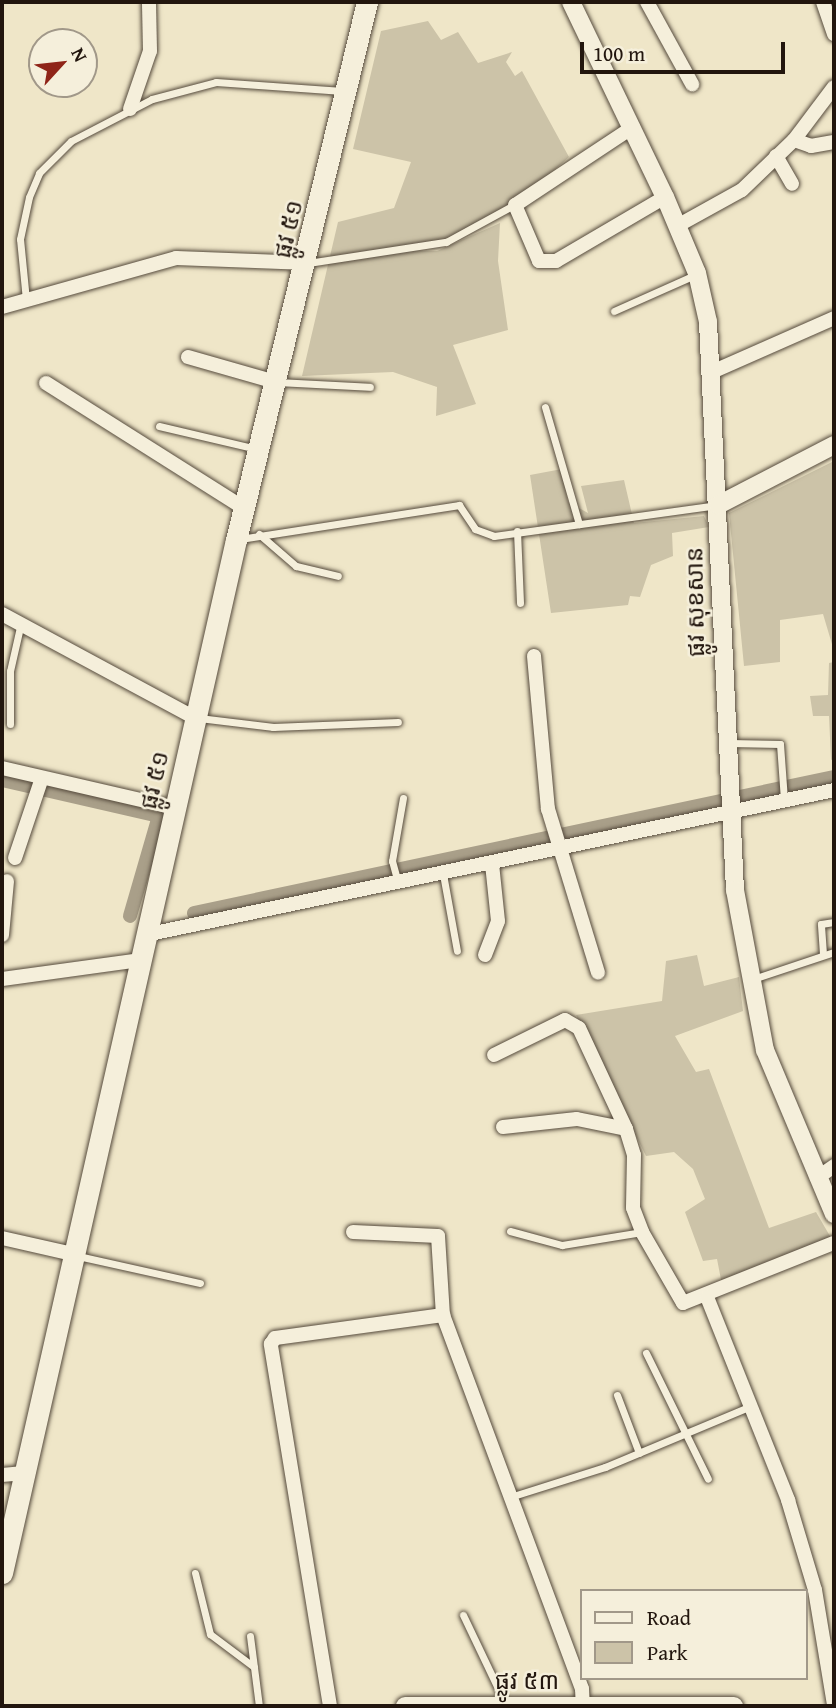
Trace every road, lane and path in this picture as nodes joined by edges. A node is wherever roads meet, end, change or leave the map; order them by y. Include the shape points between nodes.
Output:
1 (149, 2) edge
2 (367, 2) edge
3 (571, 2) edge
4 (647, 2) edge
5 (823, 2) edge
6 (834, 34) edge
7 (692, 84) dead end
8 (834, 87) edge
9 (347, 92) junction
10 (130, 110) junction
11 (633, 127) junction
12 (794, 140) junction
13 (834, 142) edge
14 (776, 156) junction
15 (792, 184) dead end
16 (665, 197) junction
17 (515, 205) junction
18 (677, 226) junction
19 (308, 263) junction
20 (697, 274) junction
21 (26, 300) junction
22 (2, 307) edge
23 (614, 311) dead end
24 (834, 318) edge
25 (188, 357) dead end
26 (714, 371) junction
27 (46, 383) dead end
28 (276, 383) junction
29 (370, 387) dead end
30 (545, 407) dead end
31 (159, 426) dead end
32 (834, 444) edge
33 (259, 450) junction
34 (718, 505) junction
35 (244, 508) junction
36 (579, 524) junction
37 (517, 531) junction
38 (259, 534) junction
39 (236, 540) junction
40 (338, 576) dead end
41 (520, 603) dead end
42 (2, 614) edge
43 (20, 626) junction
44 (534, 656) dead end
45 (195, 718) junction
46 (398, 722) dead end
47 (10, 724) dead end
48 (724, 743) junction
49 (2, 768) edge
50 (40, 785) junction
51 (834, 790) edge
52 (783, 797) junction
53 (402, 798) dead end
54 (176, 808) junction
55 (729, 810) junction
56 (559, 846) junction
57 (15, 859) dead end
58 (492, 864) junction
59 (443, 874) junction
60 (397, 879) junction
61 (7, 881) dead end
62 (834, 922) edge
63 (2, 935) edge
64 (145, 935) junction
65 (457, 951) dead end
66 (834, 952) edge
67 (823, 954) junction
68 (485, 955) dead end
69 (140, 960) junction
70 (598, 973) dead end
71 (2, 979) edge
72 (750, 979) junction
73 (494, 1055) dead end
74 (503, 1126) dead end
75 (626, 1129) junction
76 (834, 1166) edge
77 (817, 1178) junction
78 (834, 1214) edge
79 (510, 1231) dead end
80 (353, 1232) dead end
81 (642, 1232) junction
82 (2, 1238) edge
83 (834, 1243) edge
84 (73, 1254) junction
85 (200, 1283) dead end
86 (707, 1297) junction
87 (443, 1315) junction
88 (646, 1353) dead end
89 (617, 1395) dead end
90 (746, 1408) junction
91 (689, 1433) junction
92 (639, 1453) junction
93 (24, 1473) junction
94 (2, 1475) edge
95 (708, 1479) dead end
96 (510, 1497) junction
97 (7, 1518) edge
98 (2, 1573) edge
99 (195, 1573) dead end
100 (463, 1615) dead end
101 (250, 1636) dead end
102 (254, 1667) junction
103 (834, 1705) edge
104 (258, 1706) edge
105 (330, 1706) edge
106 (405, 1706) edge
107 (506, 1706) edge
108 (583, 1706) edge
109 (734, 1706) edge

1 - 10 street via 150,51
2 - 9 main road, ផ្លូវ ៥១
3 - 11 street, ផ្លូវ សុខសាន
4 - 7 street
5 - 6 street
8 - 12 street
9 - 10 lane via 216,82
9 - 19 main road, ផ្លូវ ៥១
10 - 21 lane via 71,141 39,173 20,239
11 - 16 street, ផ្លូវ សុខសាន
11 - 17 street
12 - 13 street via 811,146
12 - 14 street
14 - 15 street
14 - 18 street via 731,199
16 - 17 street via 547,265 539,261
16 - 18 street, ផ្លូវ សុខសាន
17 - 19 lane via 446,242
18 - 20 street, ផ្លូវ សុខសាន
19 - 21 street via 176,258
19 - 28 main road, ផ្លូវ ៥១
20 - 23 lane
20 - 26 street, ផ្លូវ សុខសាន
21 - 22 street
24 - 26 street
25 - 28 street
26 - 34 street, ផ្លូវ សុខសាន
27 - 35 street
28 - 29 lane
28 - 33 main road, ផ្លូវ ៥១
30 - 36 lane
31 - 33 lane
32 - 34 street
33 - 35 main road, ផ្លូវ ៥១
34 - 36 lane
34 - 48 street, ផ្លូវ សុខសាន
35 - 39 main road, ផ្លូវ ៥១
36 - 37 lane
37 - 38 lane via 482,533 459,505
37 - 41 lane
38 - 39 lane
38 - 40 lane via 296,566
39 - 45 main road, ផ្លូវ ៥១
42 - 43 street
43 - 45 street
43 - 47 lane via 10,671
44 - 56 street via 541,764
45 - 46 lane via 273,727
45 - 54 main road, ផ្លូវ ៥១
48 - 52 lane via 776,741
48 - 55 street, ផ្លូវ សុខសាន
49 - 50 street
50 - 54 street
50 - 57 street
51 - 52 street
52 - 55 street
53 - 60 lane via 393,865
54 - 64 main road, ផ្លូវ ៥១
55 - 56 street
55 - 72 street, ផ្លូវ សុខសាន
56 - 58 street
56 - 70 street
58 - 59 street
58 - 68 street via 498,921
59 - 60 street
59 - 65 lane
60 - 64 street
61 - 63 street
62 - 67 lane via 821,924
64 - 69 main road, ផ្លូវ ៥១
66 - 67 lane
67 - 72 lane via 804,966
69 - 71 street
69 - 84 main road, ផ្លូវ ៥១
72 - 77 street, ផ្លូវ សុខសាន via 765,1050
73 - 75 street via 565,1020 576,1024
74 - 75 street via 577,1119
75 - 81 street via 634,1155 633,1208
76 - 77 street
77 - 78 street, ផ្លូវ សុខសាន
79 - 81 lane via 562,1245
80 - 87 street via 438,1236
81 - 86 street via 678,1299 687,1303
82 - 84 street
83 - 86 street
84 - 85 lane
84 - 93 main road, ផ្លូវ ៥១
86 - 90 street
87 - 96 street
87 - 105 street via 271,1344
88 - 91 lane
89 - 92 lane
90 - 91 lane
90 - 103 street via 788,1500 815,1590
91 - 92 lane
91 - 95 lane
92 - 96 lane
93 - 94 street
93 - 97 main road, ផ្លូវ ៥១
96 - 108 street
97 - 98 main road, ផ្លូវ ៥១
99 - 102 lane via 210,1634
100 - 107 lane
101 - 102 lane
102 - 104 lane
106 - 107 street, ផ្លូវ ៥៣
107 - 108 street, ផ្លូវ ៥៣
108 - 109 street, ផ្លូវ ៥៣

